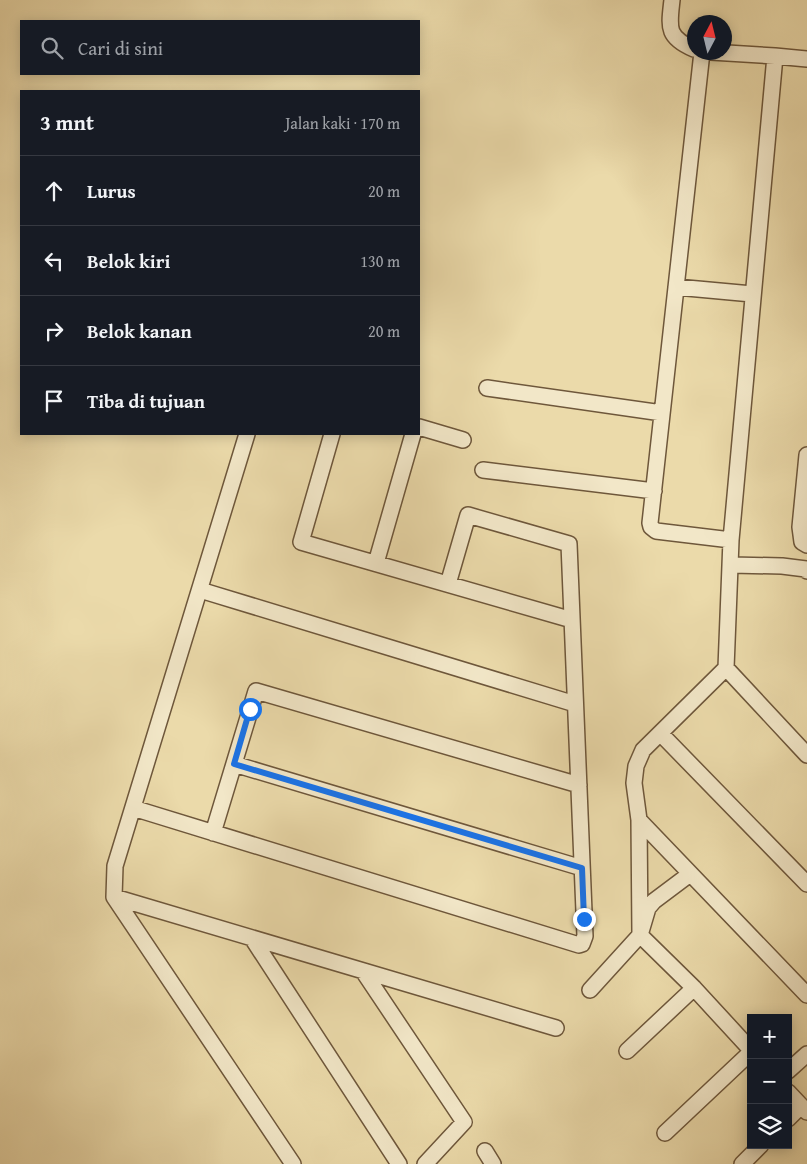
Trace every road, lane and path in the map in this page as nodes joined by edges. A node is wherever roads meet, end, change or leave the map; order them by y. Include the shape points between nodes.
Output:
1 (672, 0) edge
2 (687, 46) edge
3 (732, 53) edge
4 (775, 56) junction
5 (807, 59) edge
6 (701, 60) edge
7 (676, 287) junction
8 (752, 294) junction
9 (487, 388) dead end
10 (662, 413) junction
11 (420, 428) edge
12 (248, 435) edge
13 (332, 435) edge
14 (413, 435) edge
15 (463, 440) dead end
16 (807, 455) edge
17 (483, 470) dead end
18 (654, 491) junction
19 (731, 540) junction
20 (807, 545) edge
21 (376, 563) junction
22 (731, 565) junction
23 (807, 571) edge
24 (448, 584) junction
25 (200, 590) junction
26 (572, 620) junction
27 (726, 668) junction
28 (575, 704) junction
29 (661, 734) junction
30 (807, 756) edge
31 (234, 764) junction
32 (579, 785) junction
33 (133, 808) junction
34 (639, 820) junction
35 (213, 833) junction
36 (582, 868) junction
37 (690, 874) junction
38 (807, 884) edge
39 (114, 897) junction
40 (640, 935) junction
41 (252, 938) junction
42 (363, 971) junction
43 (694, 988) junction
44 (590, 990) dead end
45 (807, 995) edge
46 (556, 1028) dead end
47 (747, 1047) edge
48 (627, 1052) dead end
49 (807, 1054) edge
50 (747, 1055) edge
51 (792, 1067) edge
52 (792, 1096) edge
53 (804, 1109) edge
54 (792, 1116) edge
55 (665, 1133) dead end
56 (757, 1149) edge
57 (293, 1164) edge
58 (399, 1164) edge
59 (425, 1164) edge
60 (742, 1164) edge

1 - 2 street via 670,24 674,37
3 - 4 street
4 - 5 street
4 - 8 street
6 - 7 street
7 - 8 street
7 - 10 street
8 - 19 street
9 - 10 street
10 - 18 street
11 - 15 street
12 - 25 street
13 - 21 street via 301,542
14 - 21 street
16 - 20 street via 800,527 802,542
17 - 18 street
18 - 19 street via 651,528
19 - 22 street
21 - 24 street
22 - 23 street via 782,566
22 - 27 street
24 - 26 street
24 - 26 street via 468,515 569,544
25 - 28 street
25 - 33 street
26 - 28 street
27 - 29 street
27 - 30 street
28 - 32 street
29 - 34 street via 643,750 636,766 634,783
29 - 38 street
31 - 32 street via 256,691
31 - 35 street
31 - 36 street
32 - 36 street
33 - 35 street
33 - 39 street via 115,866
34 - 37 street
34 - 40 street
35 - 36 street via 579,945 585,941
37 - 40 street via 648,908
37 - 45 street
39 - 41 street
39 - 57 street
40 - 43 street
40 - 44 street
41 - 42 street
41 - 58 street
42 - 46 street
42 - 59 street via 464,1122
43 - 47 street
43 - 48 street
49 - 51 street
50 - 55 street
52 - 53 street
53 - 54 street
56 - 60 street

